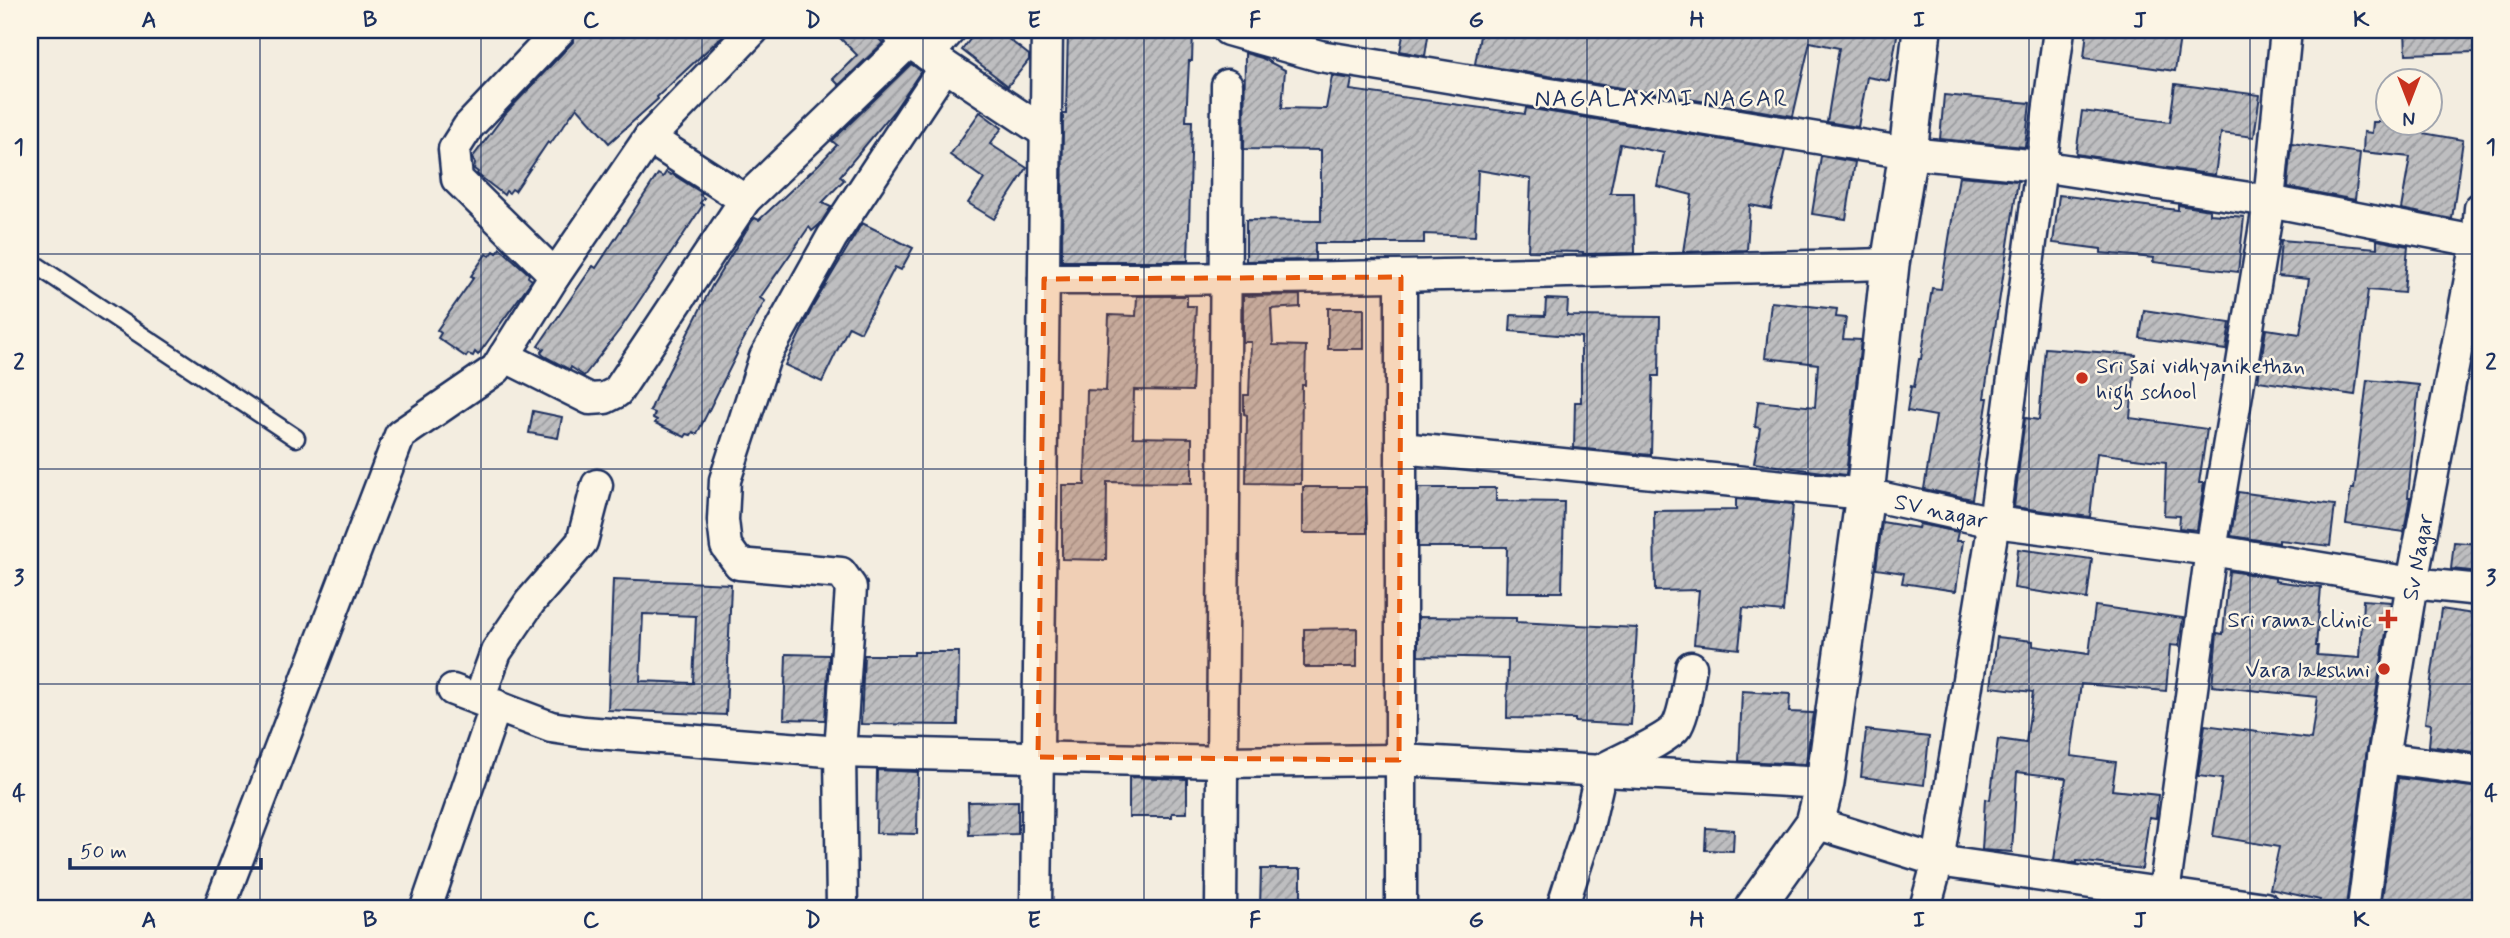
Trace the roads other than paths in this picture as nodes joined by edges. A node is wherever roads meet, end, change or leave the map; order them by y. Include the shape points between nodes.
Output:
1 (560, 30) edge
2 (753, 30) edge
3 (950, 30) edge
4 (1047, 30) edge
5 (1228, 30) edge
6 (1922, 30) edge
7 (2059, 30) edge
8 (2286, 30) edge
9 (920, 48) edge
10 (1227, 85) dead end
11 (1046, 133) junction
12 (649, 138) junction
13 (1908, 153) junction
14 (2040, 166) junction
15 (745, 200) junction
16 (2269, 201) junction
17 (2480, 208) edge
18 (2479, 242) edge
19 (30, 261) edge
20 (1889, 264) junction
21 (555, 275) junction
22 (1401, 276) junction
23 (1044, 279) junction
24 (1226, 279) junction
25 (504, 356) junction
26 (296, 438) dead end
27 (1401, 449) junction
28 (597, 485) dead end
29 (1865, 494) junction
30 (1994, 523) junction
31 (2211, 550) junction
32 (2412, 583) junction
33 (2480, 590) edge
34 (1692, 667) dead end
35 (476, 698) junction
36 (840, 752) junction
37 (1038, 757) junction
38 (2383, 758) junction
39 (1399, 760) junction
40 (1222, 762) junction
41 (1601, 771) junction
42 (2480, 771) edge
43 (1825, 783) junction
44 (1815, 823) junction
45 (1938, 861) junction
46 (2163, 901) edge
47 (219, 908) edge
48 (426, 908) edge
49 (842, 908) edge
50 (1036, 908) edge
51 (1221, 908) edge
52 (1401, 908) edge
53 (1562, 908) edge
54 (1755, 908) edge
55 (1925, 908) edge
56 (2265, 908) edge
57 (2363, 908) edge

1 - 21 street via 468,127 454,149 457,179
2 - 12 street
3 - 9 street
4 - 11 street
5 - 13 street via 1320,56
6 - 13 street
7 - 14 street
8 - 16 street
9 - 11 street
9 - 15 street
9 - 36 street via 832,237 765,357 725,480 726,546 738,564 841,573 851,587
10 - 24 street
11 - 23 street
12 - 15 street
12 - 21 street
13 - 14 street
13 - 20 street
14 - 16 street
14 - 30 street
15 - 25 street via 617,392 590,399
16 - 18 street
16 - 31 street
17 - 18 street, Sv Nagar
18 - 32 street, Sv Nagar
19 - 26 lane
20 - 22 street
20 - 29 street
21 - 25 street
22 - 24 street
22 - 27 street
23 - 24 street
23 - 37 street
24 - 40 street
25 - 47 street via 496,369 400,435
27 - 29 street, SV nagar
27 - 39 street
28 - 35 street via 582,542 530,602 496,652
29 - 30 street, SV nagar
29 - 43 street
30 - 31 street, SV nagar
30 - 45 street
31 - 32 street, SV nagar
31 - 46 street
32 - 33 street, SV nagar
32 - 38 street, Sv Nagar
34 - 41 street via 1676,727
35 - 36 street via 551,727 584,732
35 - 48 street
36 - 37 street
36 - 49 street
37 - 40 street
37 - 50 street
38 - 42 street
38 - 57 street, Sv Nagar
39 - 40 street
39 - 41 street
39 - 52 street
40 - 51 street
41 - 43 street
41 - 53 street
43 - 44 street
44 - 45 street
44 - 54 street
45 - 46 street
45 - 55 street
46 - 56 street

